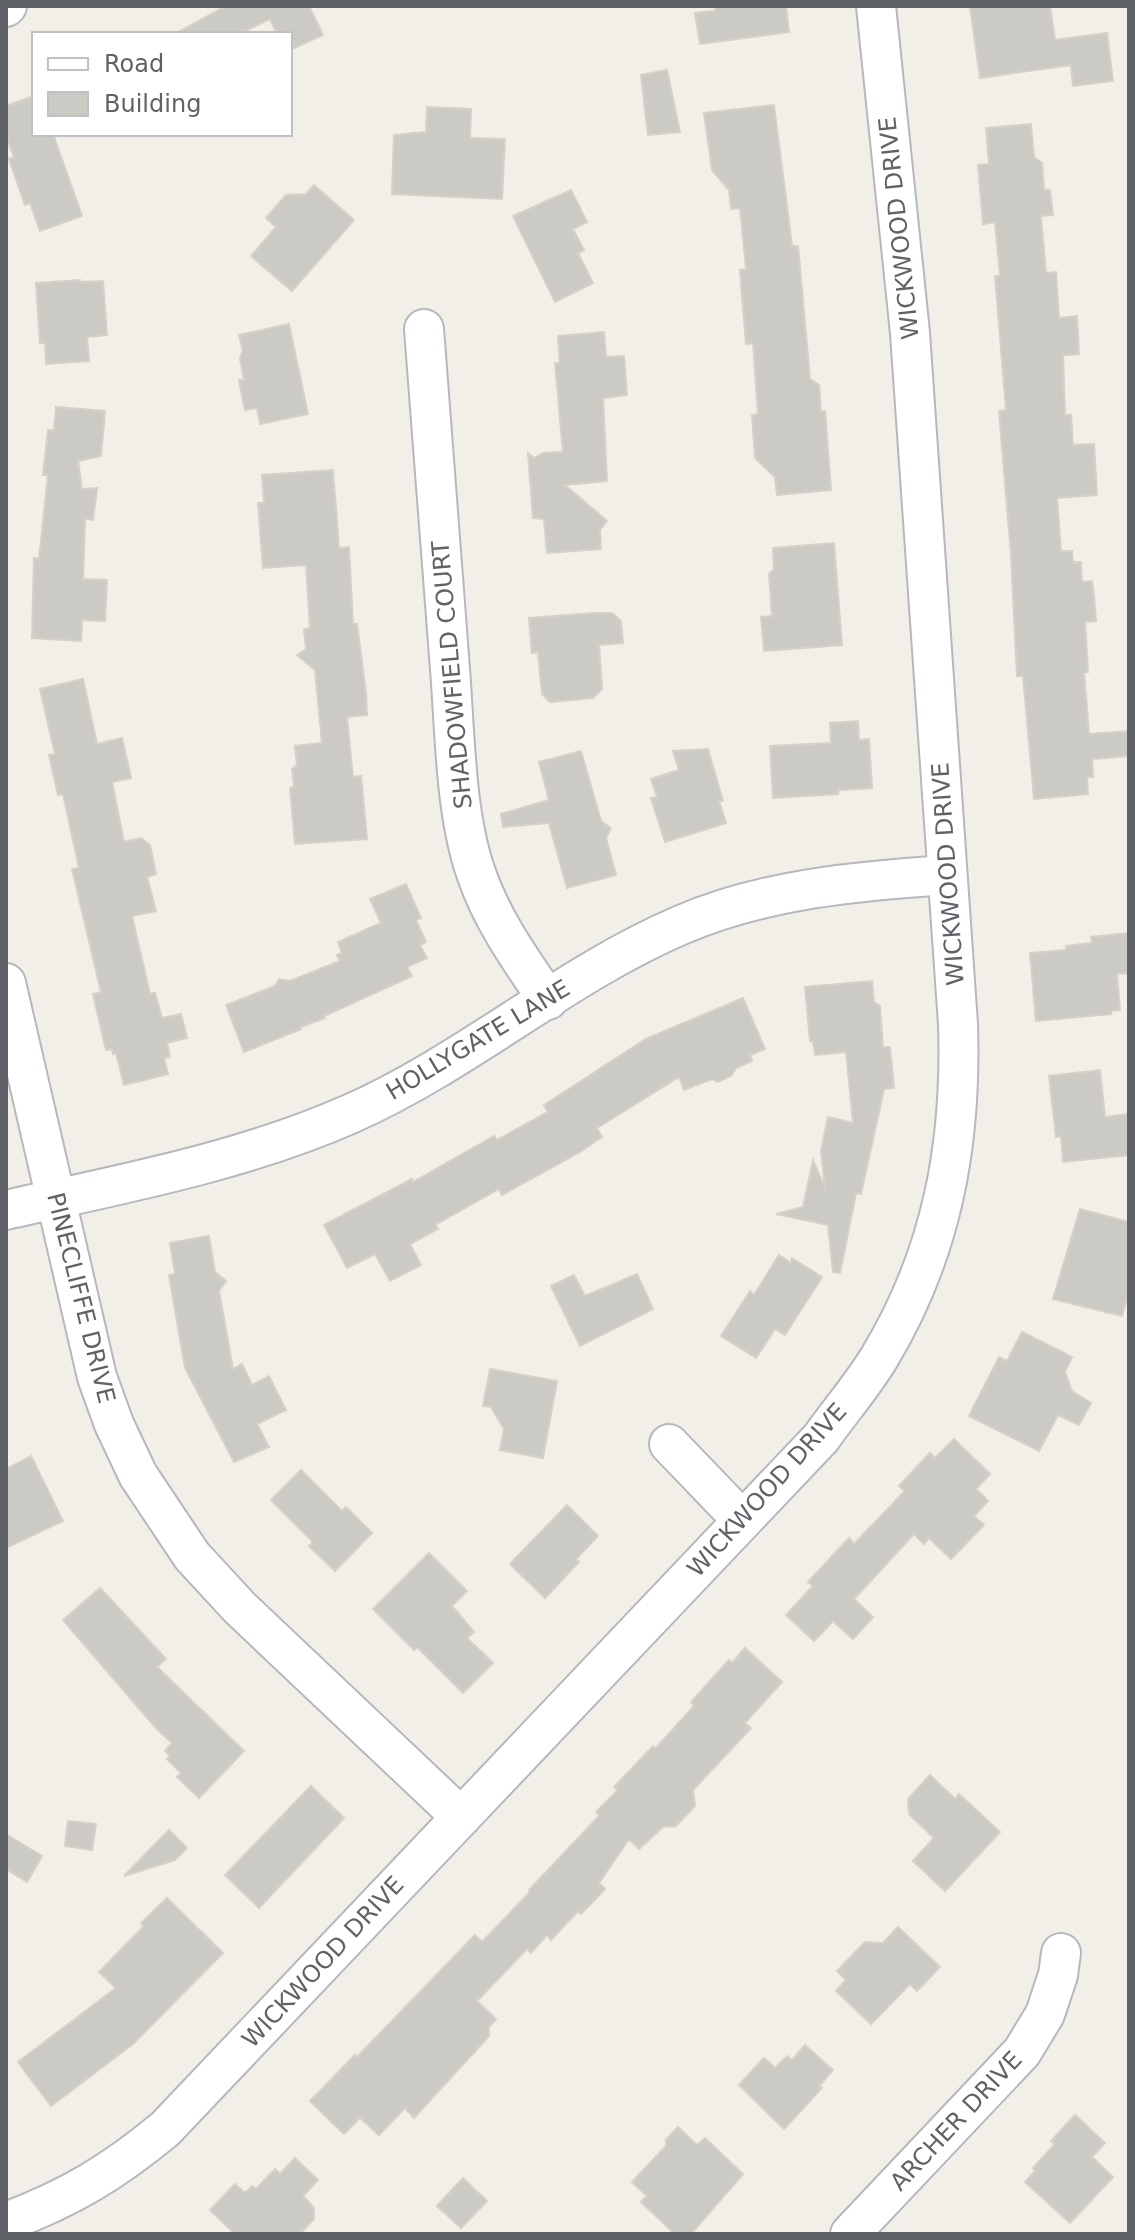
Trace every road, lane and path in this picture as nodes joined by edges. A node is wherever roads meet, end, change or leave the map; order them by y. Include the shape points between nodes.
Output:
1 (876, 6) edge
2 (424, 329) dead end
3 (947, 875) junction
4 (6, 983) edge
5 (548, 1000) junction
6 (55, 1199) junction
7 (6, 1210) edge
8 (669, 1444) dead end
9 (742, 1520) junction
10 (461, 1817) junction
11 (1061, 1953) dead end
12 (6, 2222) edge
13 (850, 2234) edge

1 - 3 street, WICKWOOD DRIVE via 910,333
2 - 5 street, SHADOWFIELD COURT via 466,835 492,913
3 - 5 street, HOLLYGATE LANE via 782,894 717,913 614,959
3 - 9 street, WICKWOOD DRIVE via 960,1081 950,1169 927,1257 877,1361 821,1438
4 - 6 street, PINECLIFFE DRIVE
5 - 6 street, HOLLYGATE LANE via 416,1081 349,1115 208,1163
6 - 7 street, HOLLYGATE LANE
6 - 10 street, PINECLIFFE DRIVE via 97,1377 126,1449 161,1512 192,1556 240,1608
8 - 9 street
9 - 10 street, WICKWOOD DRIVE
10 - 12 street, WICKWOOD DRIVE via 165,2129 99,2179
11 - 13 street, ARCHER DRIVE via 1045,2014 1022,2052

